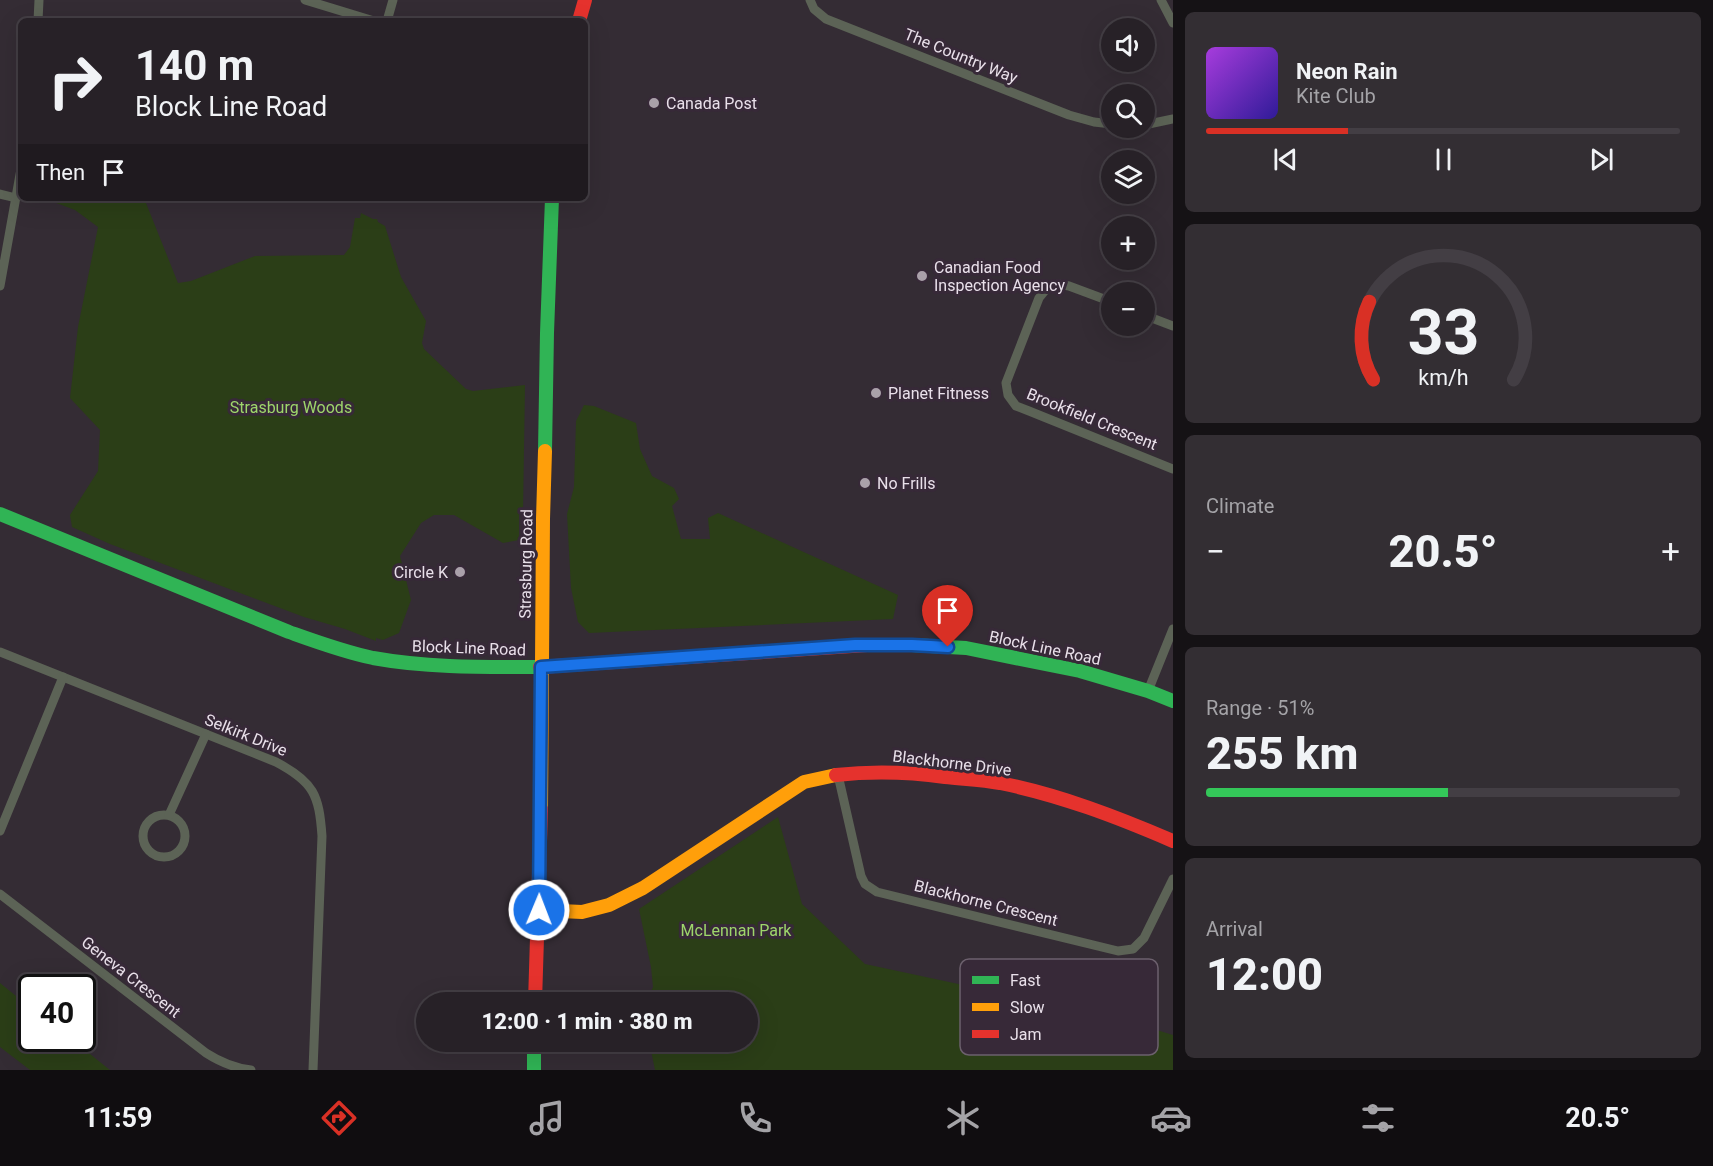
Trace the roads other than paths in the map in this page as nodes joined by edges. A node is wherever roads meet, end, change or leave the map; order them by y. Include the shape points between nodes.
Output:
1 (39, 0) edge
2 (305, 0) edge
3 (393, 0) edge
4 (585, 0) edge
5 (810, 0) edge
6 (1161, 0) edge
7 (38, 18) edge
8 (364, 18) edge
9 (388, 18) edge
10 (580, 18) edge
11 (1173, 22) edge
12 (1173, 119) edge
13 (1101, 123) edge
14 (1155, 123) edge
15 (18, 187) edge
16 (0, 194) edge
17 (16, 198) junction
18 (552, 201) edge
19 (0, 286) edge
20 (1101, 298) edge
21 (1155, 319) edge
22 (1173, 326) edge
23 (1173, 469) edge
24 (0, 514) edge
25 (1173, 629) edge
26 (0, 652) edge
27 (541, 667) junction
28 (63, 677) junction
29 (1148, 691) junction
30 (1173, 701) edge
31 (206, 734) junction
32 (838, 775) junction
33 (169, 815) junction
34 (0, 831) edge
35 (1173, 841) edge
36 (1173, 879) edge
37 (0, 894) edge
38 (539, 910) junction
39 (535, 992) edge
40 (534, 1052) edge
41 (251, 1070) edge
42 (313, 1070) edge
43 (534, 1070) edge

1 - 7 street
2 - 8 street
3 - 9 street
4 - 10 street
5 - 13 street, The Country Way via 826,19 1069,115
6 - 11 street
12 - 14 street
15 - 17 street
16 - 17 street
17 - 19 street
18 - 27 street, Strasburg Road
20 - 23 street, Brookfield Crescent via 1069,286 1048,287 1039,298 1006,383 1008,395 1016,406
21 - 22 street
24 - 27 street, Block Line Road via 336,649 408,663
25 - 29 street
26 - 28 street, Selkirk Drive
27 - 29 street, Block Line Road via 855,645 912,645 966,648 1080,671
27 - 38 street, Strasburg Road
28 - 31 street, Selkirk Drive
28 - 34 street
29 - 30 street, Block Line Road
31 - 33 street
31 - 42 street, Selkirk Drive via 293,771 314,793 320,810
32 - 35 street, Blackhorne Drive via 922,774 999,783 1069,801
32 - 36 street, Blackhorne Crescent via 861,876 865,885 877,892 1118,951 1133,948 1144,938
32 - 38 street, Blackhorne Drive via 804,782 643,888 609,905 582,912
33 - 33 street via 150,820 143,833 147,849 163,857 179,851 184,844 182,825
37 - 41 street, Geneva Crescent via 206,1053 219,1062
38 - 39 street, Strasburg Road
40 - 43 street

